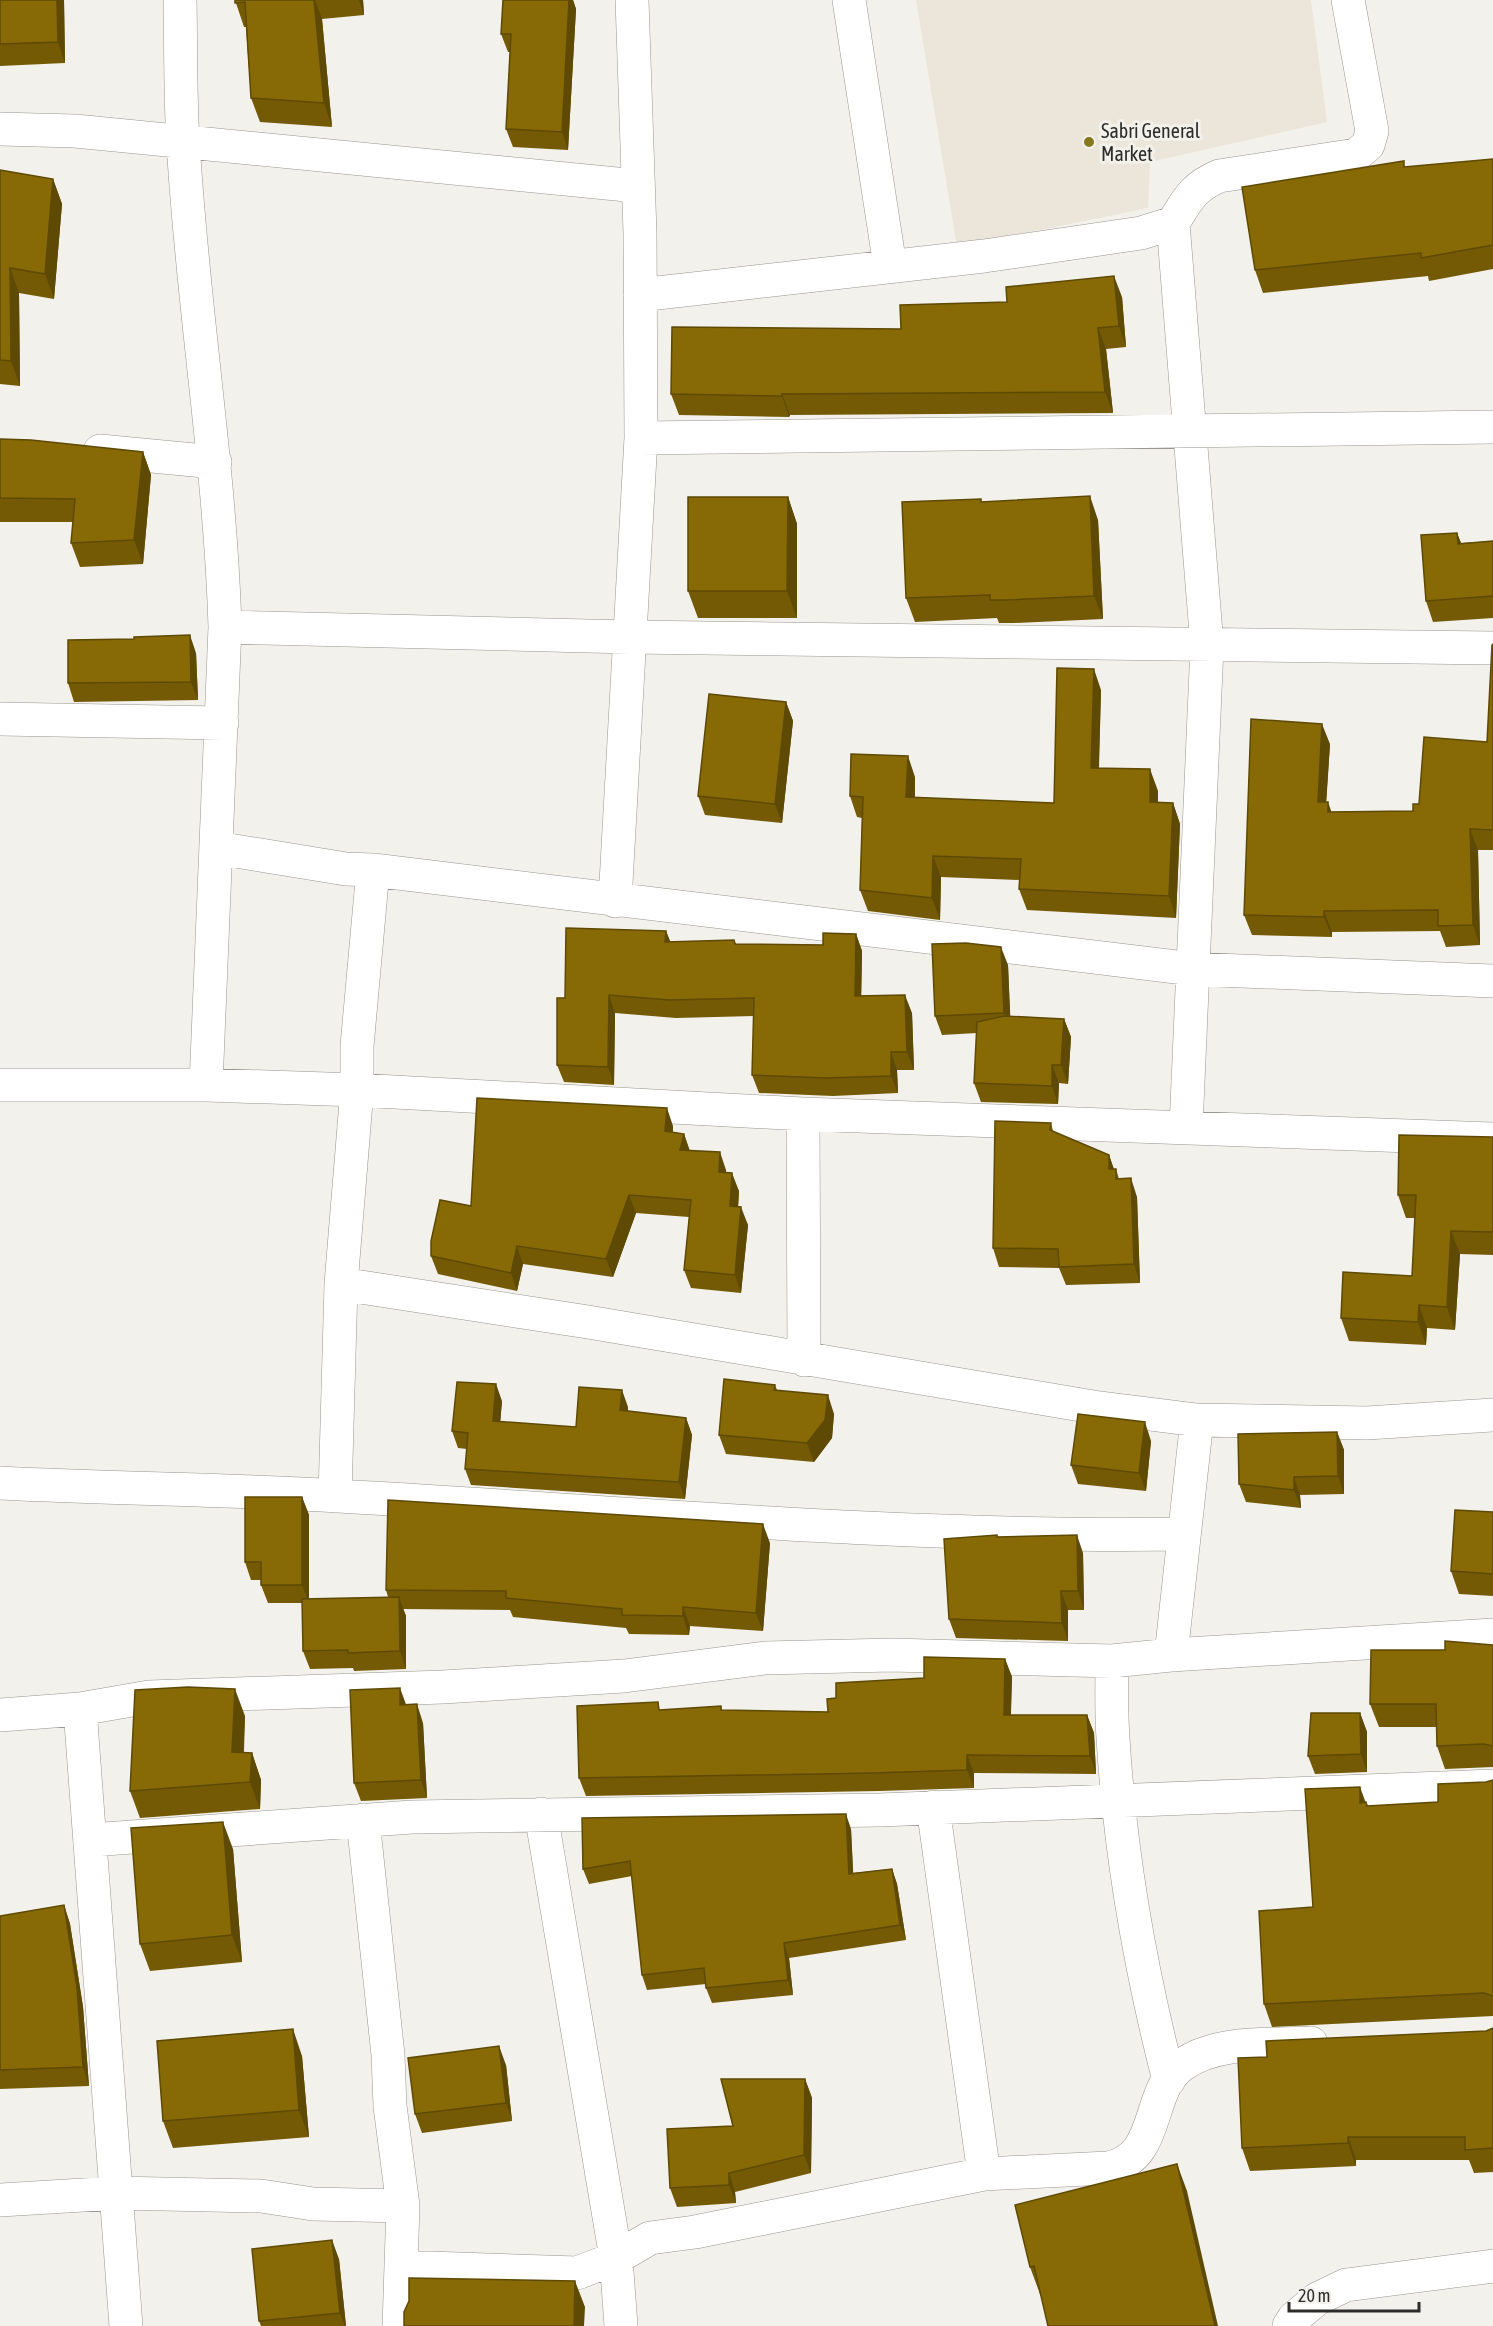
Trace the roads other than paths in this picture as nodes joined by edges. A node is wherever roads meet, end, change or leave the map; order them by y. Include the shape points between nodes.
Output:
1 (180, 0) edge
2 (632, 0) edge
3 (849, 0) edge
4 (1348, 0) edge
5 (0, 129) edge
6 (183, 141) junction
7 (637, 186) junction
8 (1173, 224) junction
9 (890, 266) junction
10 (640, 295) junction
11 (1493, 427) edge
12 (1189, 432) junction
13 (641, 438) junction
14 (72, 448) edge
15 (214, 462) junction
16 (225, 627) junction
17 (629, 637) junction
18 (1207, 646) junction
19 (1493, 648) edge
20 (0, 719) edge
21 (222, 723) junction
22 (217, 848) junction
23 (373, 870) junction
24 (615, 901) junction
25 (1193, 969) junction
26 (1493, 981) edge
27 (0, 1085) edge
28 (206, 1085) junction
29 (357, 1090) junction
30 (803, 1114) junction
31 (1186, 1128) junction
32 (1493, 1139) edge
33 (341, 1284) junction
34 (804, 1360) junction
35 (1493, 1415) edge
36 (1197, 1420) junction
37 (0, 1483) edge
38 (336, 1496) junction
39 (1183, 1534) junction
40 (1493, 1635) edge
41 (1171, 1655) junction
42 (1112, 1661) junction
43 (80, 1708) junction
44 (0, 1715) edge
45 (1493, 1786) edge
46 (1118, 1801) junction
47 (933, 1808) junction
48 (541, 1814) junction
49 (363, 1820) junction
50 (90, 1840) junction
51 (1338, 2042) edge
52 (1169, 2079) junction
53 (984, 2174) junction
54 (116, 2193) junction
55 (0, 2200) edge
56 (403, 2206) junction
57 (616, 2258) junction
58 (1493, 2266) edge
59 (401, 2267) junction
60 (126, 2326) edge
61 (399, 2326) edge
62 (621, 2326) edge
63 (1289, 2326) edge

1 - 6 street
2 - 7 street
3 - 9 street
4 - 8 street via 1372,131 1368,145 1356,155 1219,176 1201,184
5 - 6 street
6 - 7 street
6 - 15 street
7 - 10 street
8 - 9 street via 1141,233
8 - 12 street
9 - 10 street
10 - 13 street
11 - 12 street
12 - 13 street
12 - 18 street
13 - 17 street
14 - 15 street
15 - 16 street via 223,551
16 - 17 street
16 - 21 street
17 - 18 street
17 - 24 street
18 - 19 street
18 - 25 street
20 - 21 street
21 - 22 street
22 - 23 street
22 - 28 street
23 - 24 street
23 - 29 street via 357,1046
24 - 25 street
25 - 26 street
25 - 31 street
27 - 28 street
28 - 29 street
29 - 30 street
29 - 33 street
30 - 31 street
30 - 34 street
31 - 32 street
33 - 34 street
33 - 38 street
34 - 36 street
35 - 36 street via 1368,1423
36 - 39 street
37 - 38 street
38 - 39 street via 951,1532
39 - 41 street
40 - 41 street
41 - 42 street
42 - 43 street via 892,1655 765,1658 624,1676 443,1687 159,1696
42 - 46 street via 1112,1736
43 - 44 street
43 - 50 street
45 - 46 street
46 - 47 street
46 - 52 street via 1132,1903
47 - 48 street
47 - 53 street
48 - 49 street
48 - 57 street
49 - 50 street
49 - 56 street
50 - 54 street
51 - 52 street via 1242,2047 1204,2054 1180,2066
52 - 53 street via 1143,2142 1124,2165
53 - 57 street via 650,2238
54 - 55 street
54 - 56 street via 261,2196 313,2204
54 - 60 street
56 - 59 street
57 - 59 street via 577,2273
57 - 62 street
58 - 63 street via 1346,2285 1317,2299
59 - 61 street

